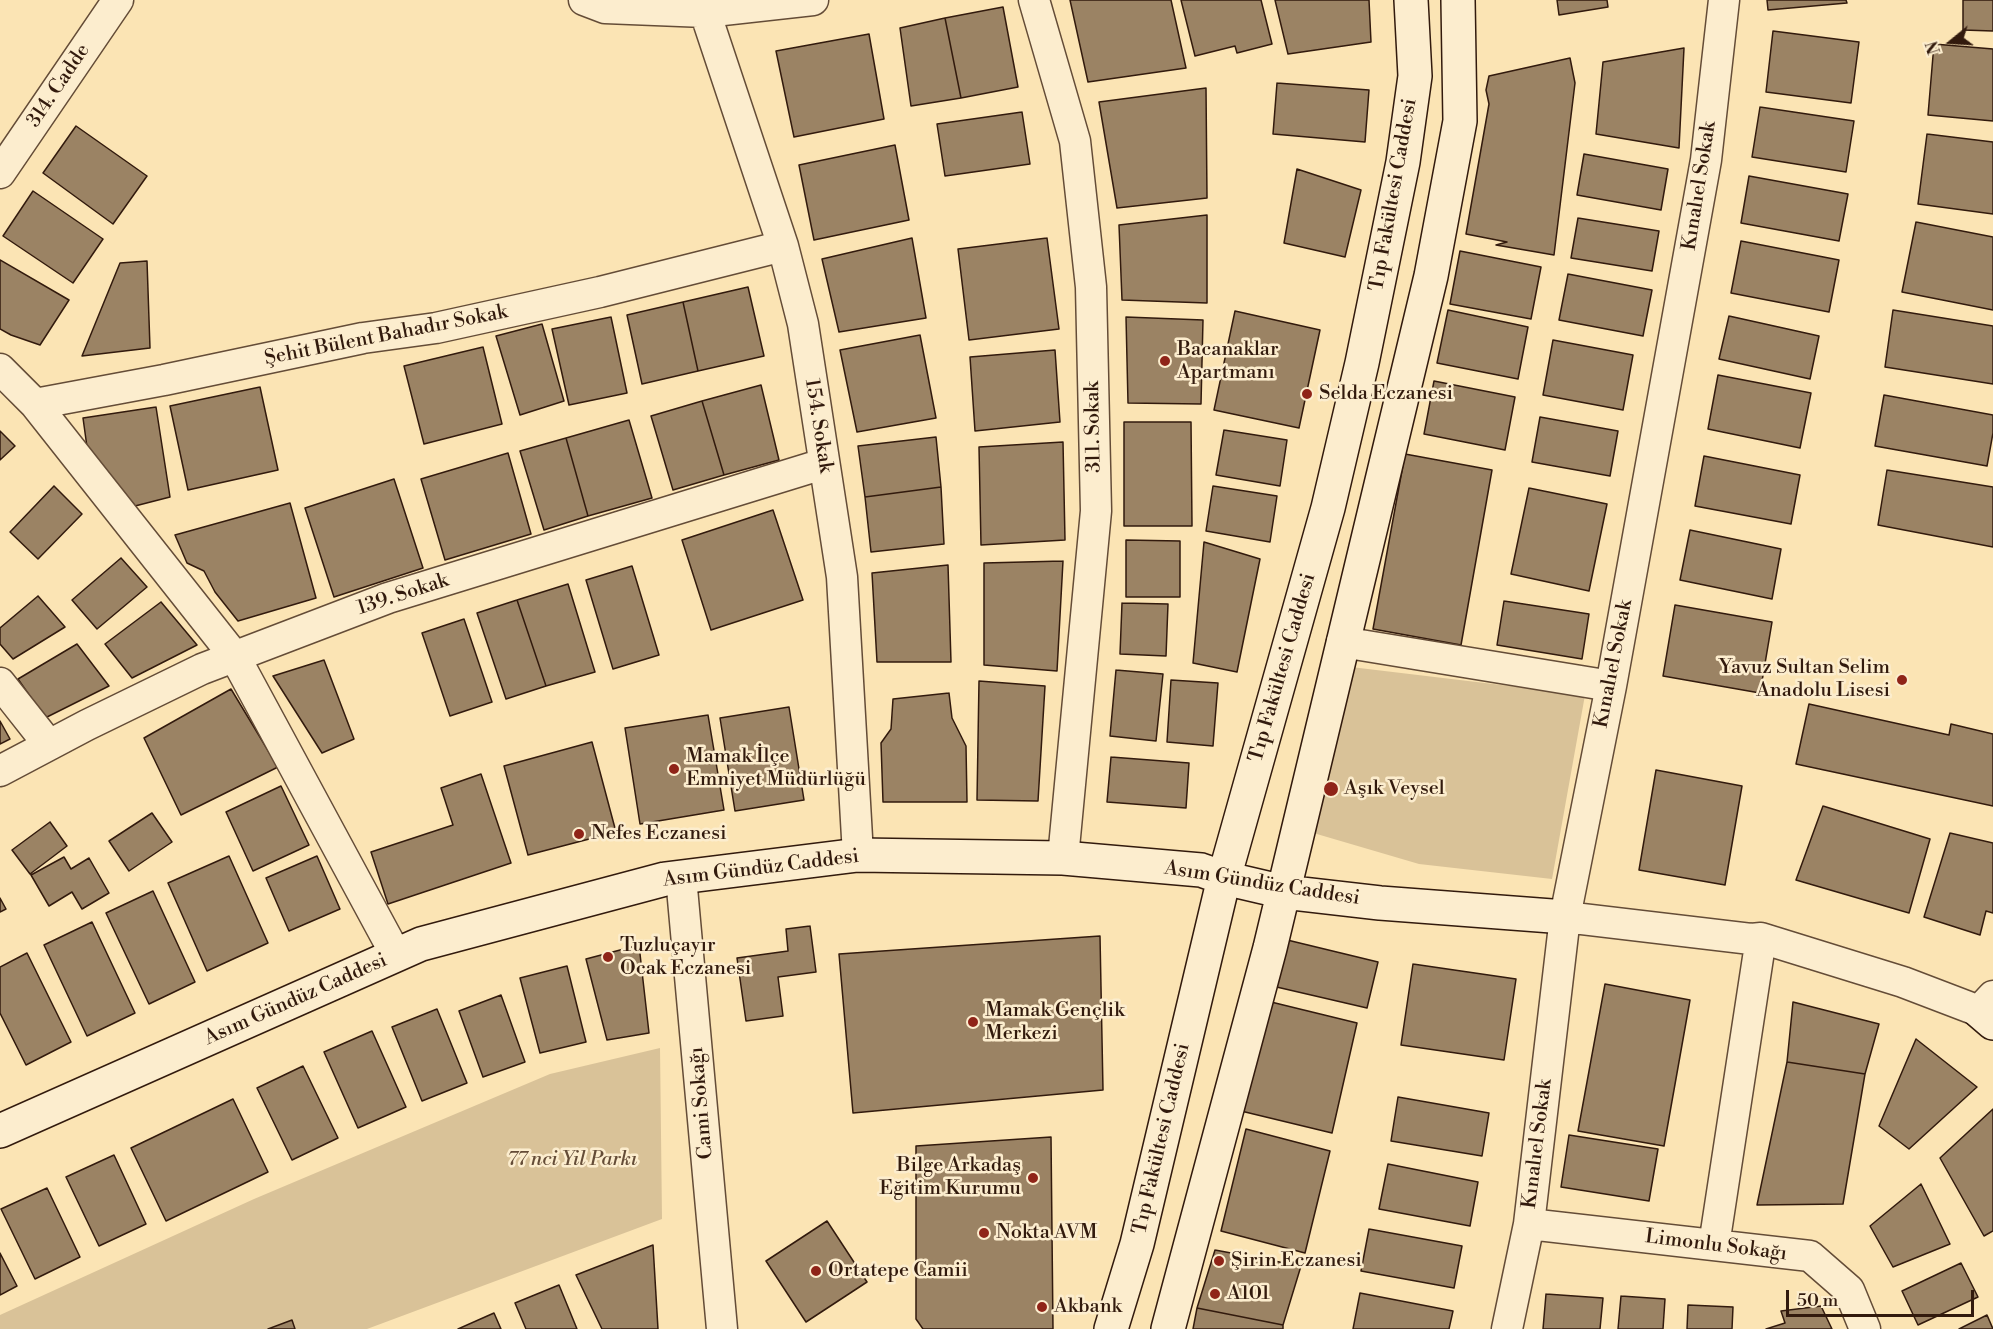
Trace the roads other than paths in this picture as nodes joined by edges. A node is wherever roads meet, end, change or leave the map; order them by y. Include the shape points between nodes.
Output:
1 (118, 0) edge
2 (584, 0) edge
3 (813, 0) edge
4 (1034, 0) edge
5 (1411, 0) edge
6 (1458, 0) edge
7 (1724, 0) edge
8 (705, 12) junction
9 (0, 173) edge
10 (783, 246) junction
11 (0, 369) edge
12 (35, 404) junction
13 (823, 464) junction
14 (1342, 642) junction
15 (235, 657) junction
16 (0, 683) edge
17 (1611, 686) junction
18 (49, 745) junction
19 (0, 771) edge
20 (858, 855) junction
21 (1063, 858) junction
22 (681, 878) junction
23 (1224, 878) junction
24 (1284, 892) junction
25 (1565, 917) junction
26 (1761, 938) junction
27 (396, 956) junction
28 (1988, 1010) edge
29 (0, 1131) edge
30 (1529, 1224) junction
31 (1714, 1245) junction
32 (722, 1329) edge
33 (1112, 1329) edge
34 (1168, 1329) edge
35 (1507, 1329) edge
36 (1865, 1329) edge

1 - 9 street, 314. Cadde
2 - 8 street via 605,8
3 - 8 street
4 - 21 street, 311. Sokak via 1074,141 1091,287 1096,511
5 - 23 main road, Tıp Fakültesi Caddesi via 1415,76 1403,162 1362,363 1328,508
6 - 14 main road via 1460,121 1431,276
7 - 17 street, Kınalıel Sokak via 1706,160
8 - 10 street, 154. Sokak
10 - 12 street, Şehit Bülent Bahadır Sokak via 436,328 363,338
10 - 13 street, 154. Sokak via 803,324
11 - 12 street
12 - 15 street
13 - 15 street, 139. Sokak via 388,598
13 - 20 street, 154. Sokak via 842,577
14 - 17 street
14 - 24 main road
15 - 18 street, 139. Sokak via 202,669
15 - 27 street
16 - 18 street
17 - 25 street, Kınalıel Sokak
18 - 19 street, 139. Sokak
20 - 21 main road, Asım Gündüz Caddesi
20 - 22 main road, Asım Gündüz Caddesi
21 - 23 main road, Asım Gündüz Caddesi via 1201,870
22 - 27 main road, Asım Gündüz Caddesi via 421,944
22 - 32 street, Cami Sokağı
23 - 24 main road, Asım Gündüz Caddesi
23 - 33 main road, Tıp Fakültesi Caddesi via 1137,1244
24 - 25 main road, Asım Gündüz Caddesi
24 - 34 main road
25 - 26 street
25 - 30 street, Kınalıel Sokak
26 - 28 street
26 - 31 street
27 - 29 main road, Asım Gündüz Caddesi
30 - 31 street, Limonlu Sokağı
30 - 35 street, Kınalıel Sokak
31 - 36 street, Limonlu Sokağı via 1810,1257 1849,1290

